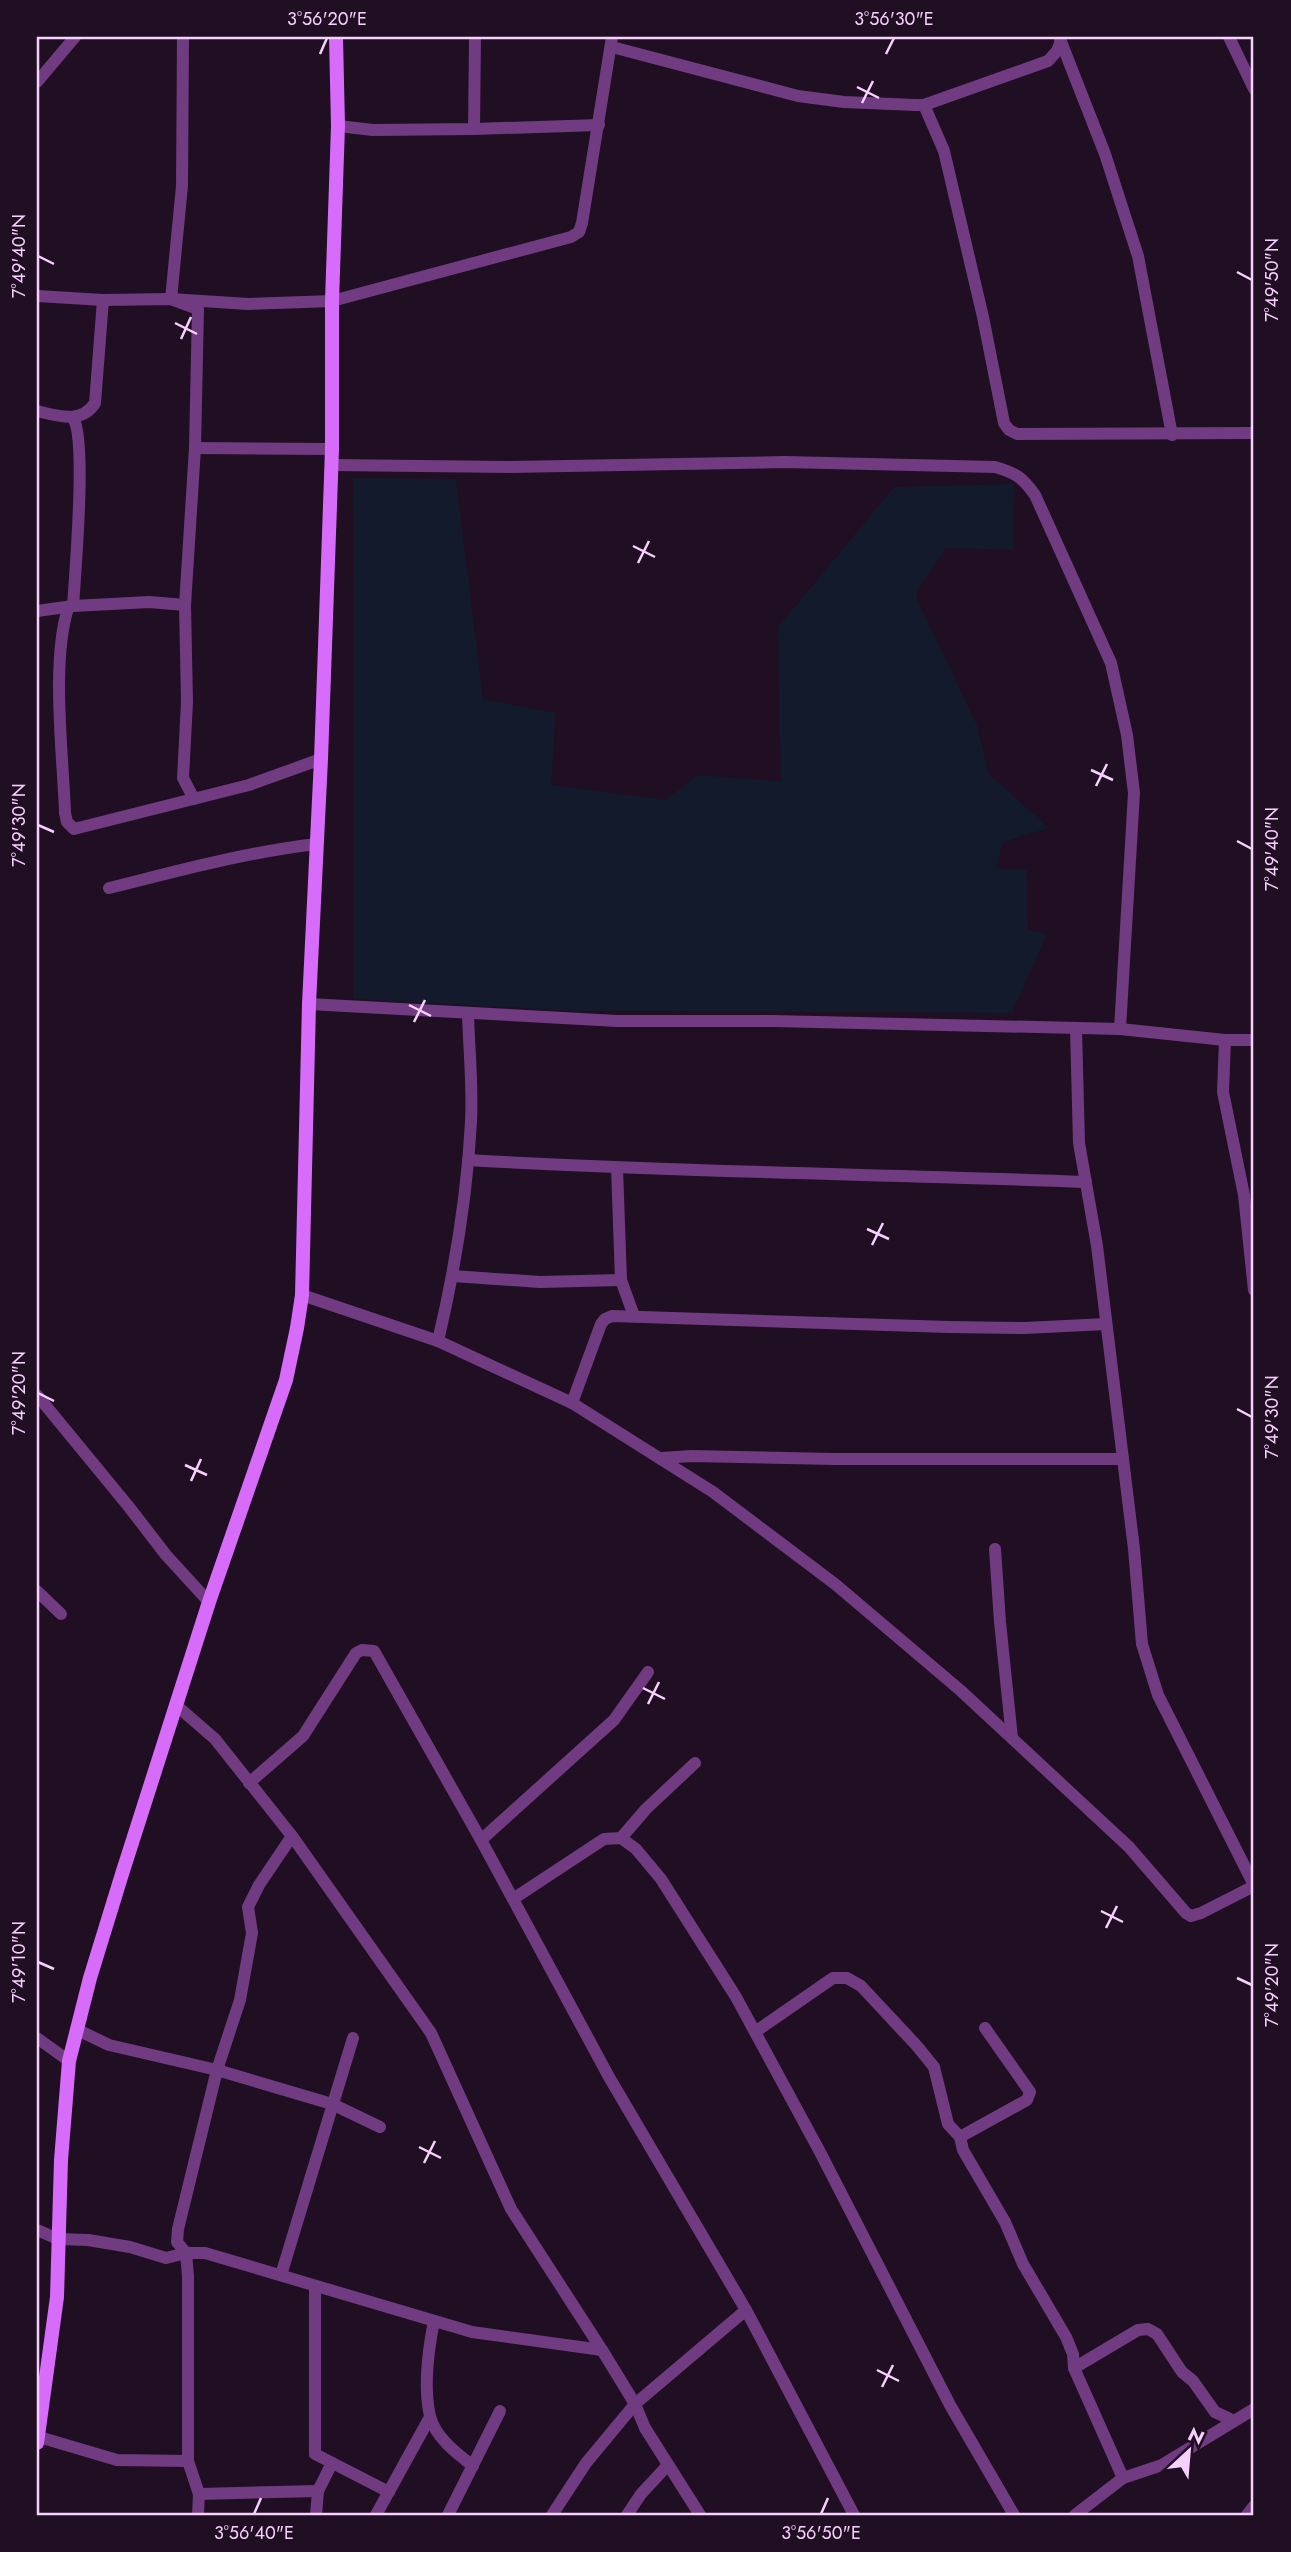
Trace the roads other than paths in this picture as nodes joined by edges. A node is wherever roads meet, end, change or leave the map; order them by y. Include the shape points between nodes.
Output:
1 (75, 37) edge
2 (183, 37) edge
3 (336, 37) edge
4 (475, 37) edge
5 (1229, 37) edge
6 (1060, 39) edge
7 (612, 42) edge
8 (1048, 61) junction
9 (1073, 69) junction
10 (37, 82) edge
11 (1254, 89) edge
12 (924, 105) junction
13 (599, 125) junction
14 (338, 126) junction
15 (474, 129) junction
16 (37, 296) edge
17 (171, 299) junction
18 (103, 300) junction
19 (332, 301) junction
20 (37, 411) edge
21 (73, 418) junction
22 (1254, 433) edge
23 (1172, 435) junction
24 (195, 448) junction
25 (331, 449) junction
26 (331, 465) junction
27 (185, 605) junction
28 (70, 607) junction
29 (37, 611) edge
30 (321, 759) junction
31 (194, 799) junction
32 (317, 844) junction
33 (109, 888) dead end
34 (309, 1004) junction
35 (468, 1014) junction
36 (1076, 1029) junction
37 (1120, 1029) junction
38 (1225, 1040) junction
39 (1254, 1040) edge
40 (468, 1160) junction
41 (617, 1168) junction
42 (1086, 1182) junction
43 (453, 1276) junction
44 (621, 1280) junction
45 (1254, 1290) edge
46 (302, 1295) junction
47 (634, 1316) junction
48 (1106, 1324) junction
49 (438, 1341) junction
50 (37, 1395) edge
51 (572, 1403) junction
52 (662, 1458) junction
53 (1122, 1459) junction
54 (995, 1549) dead end
55 (37, 1591) edge
56 (209, 1602) junction
57 (61, 1614) dead end
58 (648, 1672) dead end
59 (177, 1706) junction
60 (1012, 1738) junction
61 (695, 1763) dead end
62 (249, 1783) junction
63 (292, 1836) junction
64 (621, 1838) junction
65 (481, 1840) junction
66 (1254, 1885) edge
67 (513, 1899) junction
68 (985, 2028) dead end
69 (78, 2029) junction
70 (755, 2032) junction
71 (37, 2038) edge
72 (353, 2038) dead end
73 (69, 2062) junction
74 (217, 2070) junction
75 (332, 2104) junction
76 (380, 2127) dead end
77 (960, 2137) junction
78 (37, 2230) edge
79 (58, 2239) junction
80 (186, 2253) junction
81 (281, 2275) junction
82 (314, 2286) junction
83 (746, 2310) junction
84 (433, 2321) junction
85 (602, 2350) junction
86 (1074, 2368) junction
87 (635, 2403) junction
88 (1254, 2409) edge
89 (500, 2411) dead end
90 (39, 2416) edge
91 (430, 2417) junction
92 (1234, 2421) junction
93 (38, 2440) edge
94 (188, 2460) junction
95 (332, 2463) junction
96 (473, 2466) junction
97 (667, 2466) junction
98 (1122, 2478) junction
99 (318, 2491) junction
100 (389, 2492) junction
101 (199, 2494) junction
102 (1254, 2506) edge
103 (198, 2515) edge
104 (316, 2515) edge
105 (376, 2515) edge
106 (448, 2515) edge
107 (552, 2515) edge
108 (627, 2515) edge
109 (700, 2515) edge
110 (854, 2515) edge
111 (1014, 2515) edge
112 (1075, 2515) edge
113 (1247, 2515) edge

1 - 10 street
2 - 17 street via 182,186
3 - 14 main road
4 - 15 street
5 - 11 street
6 - 8 street
6 - 9 street
7 - 12 street via 798,96
7 - 13 street
8 - 9 street
8 - 12 street
9 - 23 street via 1138,256
12 - 23 street via 944,151 1006,427 1017,434
13 - 15 street
13 - 19 street via 582,223 576,234
14 - 15 street
14 - 19 main road
16 - 18 street
17 - 18 street
17 - 19 street via 248,304
17 - 24 street via 198,309
18 - 21 street via 95,403 87,414
19 - 25 main road
20 - 21 street
21 - 28 street via 78,436 79,506
22 - 23 street
24 - 25 street
24 - 27 street
25 - 26 main road
26 - 30 main road
26 - 37 street via 785,462 995,467 1023,479 1035,495 1111,663 1127,735 1134,793
27 - 28 street via 149,602
27 - 31 street via 183,778
28 - 29 street
28 - 31 street via 61,629 60,693 69,826 74,829
30 - 31 street
30 - 32 main road
32 - 33 street via 224,859
32 - 34 main road
34 - 35 street
34 - 46 main road
35 - 36 street
35 - 40 street
36 - 37 street
36 - 42 street via 1079,1143
37 - 38 street
38 - 39 street
38 - 45 street via 1223,1092 1244,1195
40 - 41 street
40 - 43 street
41 - 42 street
41 - 44 street
42 - 48 street
43 - 44 street via 540,1282
43 - 49 street
44 - 47 street
46 - 49 street
46 - 56 main road via 286,1380
47 - 48 street via 949,1327
47 - 51 street via 612,1317 601,1324
48 - 53 street
49 - 51 street
50 - 56 street
51 - 52 street
52 - 53 street
52 - 60 street via 835,1584
53 - 66 street via 1146,1662 1180,1741
54 - 60 street
55 - 57 street
56 - 59 main road
58 - 65 street via 614,1720
59 - 62 street via 215,1739
59 - 69 main road via 118,1886
60 - 66 street via 1129,1847 1186,1913 1201,1913
61 - 64 street
62 - 63 street
62 - 65 street via 295,1746 356,1653 368,1650 378,1656
63 - 74 street via 248,1907 252,1933 240,2000
63 - 85 street via 431,2033 512,2209
64 - 67 street via 604,1839
64 - 70 street via 661,1880
65 - 67 street
67 - 83 street via 609,2077
68 - 77 street via 1030,2092 1027,2100
69 - 73 main road
69 - 74 street via 109,2045
70 - 77 street via 833,1978 847,1978 861,1986 934,2067 948,2124
70 - 111 street via 950,2405
71 - 73 street
72 - 75 street
73 - 79 main road
74 - 75 street
74 - 80 street via 178,2229 177,2242
75 - 76 street
75 - 81 street
77 - 86 street via 1023,2264 1066,2337
78 - 79 street
79 - 80 street via 130,2247 166,2258
79 - 90 main road via 57,2297
80 - 81 street via 205,2253
80 - 94 street
81 - 82 street
82 - 84 street
82 - 95 street via 315,2454
83 - 87 street
83 - 110 street
84 - 85 street via 472,2332
84 - 91 street via 428,2354
85 - 87 street
86 - 92 street via 1138,2330 1148,2329 1157,2334 1215,2412
86 - 98 street
87 - 97 street
87 - 107 street via 579,2472
88 - 92 street
89 - 96 street
90 - 93 main road
91 - 96 street via 452,2450
91 - 100 street
92 - 98 street via 1162,2465
93 - 94 street via 117,2460
94 - 101 street
95 - 99 street
95 - 100 street
96 - 106 street
97 - 108 street
97 - 109 street
98 - 112 street
99 - 101 street
99 - 104 street
100 - 105 street
101 - 103 street
102 - 113 street

